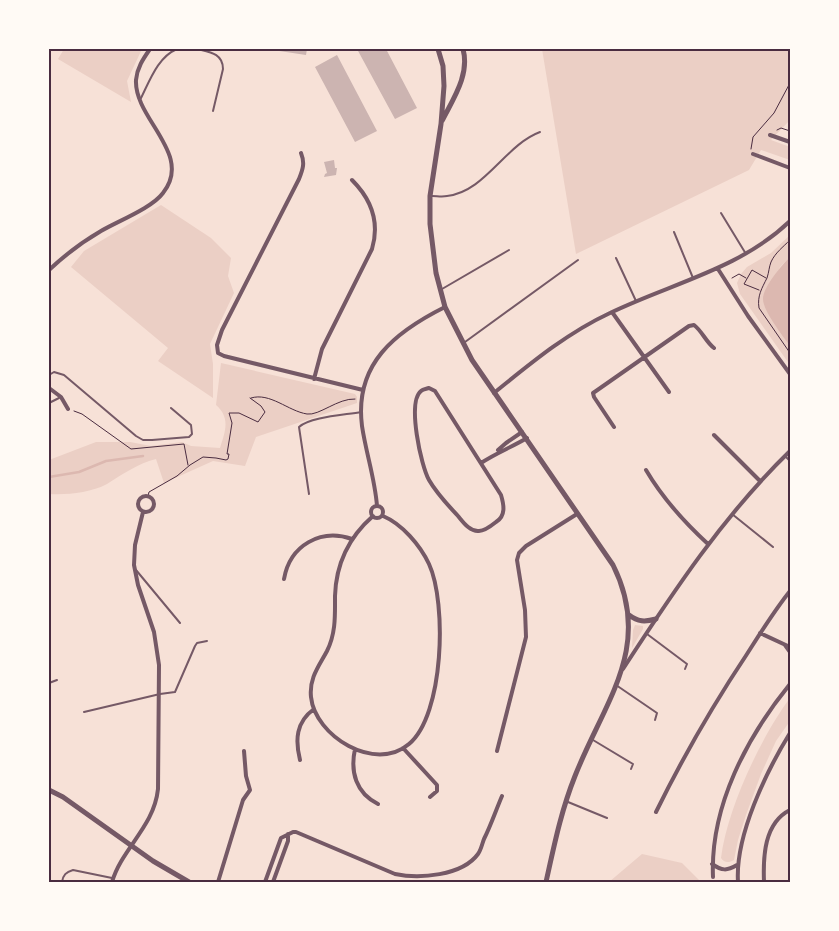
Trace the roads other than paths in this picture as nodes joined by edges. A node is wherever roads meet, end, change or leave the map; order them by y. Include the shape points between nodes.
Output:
1 (150, 49) edge
2 (177, 49) edge
3 (196, 49) edge
4 (438, 49) edge
5 (463, 49) edge
6 (140, 100) junction
7 (213, 110) dead end
8 (441, 124) junction
9 (540, 132) dead end
10 (770, 135) road end
11 (790, 142) edge
12 (301, 153) dead end
13 (753, 154) road end
14 (790, 168) edge
15 (352, 180) dead end
16 (430, 196) junction
17 (721, 213) dead end
18 (790, 222) edge
19 (674, 232) dead end
20 (509, 250) dead end
21 (747, 254) junction
22 (616, 258) dead end
23 (578, 260) dead end
24 (718, 269) junction
25 (49, 270) edge
26 (693, 278) junction
27 (440, 290) junction
28 (636, 302) junction
29 (445, 307) junction
30 (612, 312) junction
31 (462, 344) junction
32 (714, 348) dead end
33 (644, 358) junction
34 (790, 374) edge
35 (49, 375) edge
36 (314, 379) junction
37 (49, 388) edge
38 (364, 390) junction
39 (669, 392) dead end
40 (494, 393) junction
41 (61, 397) junction
42 (49, 403) edge
43 (171, 408) dead end
44 (68, 409) road end
45 (361, 412) junction
46 (614, 427) dead end
47 (522, 432) junction
48 (714, 435) dead end
49 (527, 438) junction
50 (790, 451) edge
51 (497, 452) junction
52 (785, 456) junction
53 (790, 461) edge
54 (481, 463) junction
55 (646, 470) dead end
56 (760, 482) junction
57 (309, 494) dead end
58 (377, 506) junction
59 (143, 512) junction
60 (577, 514) junction
61 (732, 514) junction
62 (373, 516) junction
63 (383, 516) junction
64 (352, 539) junction
65 (708, 544) junction
66 (772, 547) dead end
67 (135, 568) junction
68 (284, 579) dead end
69 (790, 591) edge
70 (629, 615) junction
71 (656, 619) junction
72 (180, 623) dead end
73 (760, 633) junction
74 (646, 634) junction
75 (207, 641) dead end
76 (784, 643) junction
77 (790, 647) edge
78 (790, 652) edge
79 (685, 669) dead end
80 (621, 671) junction
81 (57, 680) dead end
82 (49, 683) edge
83 (790, 684) edge
84 (616, 685) junction
85 (160, 694) junction
86 (314, 710) junction
87 (84, 712) dead end
88 (654, 720) dead end
89 (790, 733) edge
90 (592, 739) junction
91 (403, 748) junction
92 (356, 749) junction
93 (244, 751) dead end
94 (497, 751) dead end
95 (300, 760) dead end
96 (631, 770) dead end
97 (49, 790) edge
98 (502, 796) dead end
99 (430, 797) dead end
100 (566, 801) junction
101 (378, 804) dead end
102 (790, 810) edge
103 (656, 812) dead end
104 (607, 818) dead end
105 (288, 834) junction
106 (132, 846) junction
107 (275, 858) junction
108 (281, 861) junction
109 (712, 864) junction
110 (737, 865) junction
111 (713, 877) dead end
112 (113, 880) edge
113 (62, 882) edge
114 (190, 882) edge
115 (218, 882) edge
116 (266, 882) edge
117 (274, 882) edge
118 (546, 882) edge
119 (738, 882) edge
120 (764, 882) edge

1 - 6 street via 138,72 136,87
2 - 6 lane via 165,57
3 - 7 lane via 216,54 223,63
4 - 8 street via 444,76
5 - 8 street via 463,77
6 - 25 street via 170,155 171,169 166,189 154,202 90,237
8 - 16 street
9 - 16 lane via 519,144 476,184 449,196
10 - 11 street
12 - 36 street via 304,168 217,345 218,353 224,356
13 - 14 street
15 - 36 street via 370,202 375,238 322,349
16 - 27 street via 431,238
17 - 21 lane
18 - 21 street
19 - 26 lane
20 - 27 lane
21 - 24 street
22 - 28 lane
23 - 31 lane
24 - 26 street
24 - 34 street
26 - 28 street
27 - 29 street
28 - 30 street
29 - 31 street
29 - 38 street via 390,342 372,368
30 - 33 street
30 - 40 street via 551,347
31 - 40 street
32 - 33 street via 694,324
33 - 39 street
33 - 46 street via 593,393
35 - 43 lane via 54,372 64,374 143,440 190,437 191,425
36 - 38 street
37 - 41 street
38 - 45 street
40 - 47 street
41 - 42 lane
41 - 44 street
45 - 57 lane via 303,423 299,427
45 - 58 street
47 - 49 street
47 - 51 street
48 - 56 street
49 - 51 street
49 - 60 street
50 - 52 street
51 - 54 street
52 - 53 lane
52 - 56 street
54 - 54 street via 504,505 499,520 480,531 472,530 438,495 427,478 414,423 421,390 435,391
55 - 65 street via 668,503
56 - 61 street
58 - 62 street via 371,510
58 - 63 street via 382,508
59 - 59 street via 138,502 143,496 148,496 154,502 153,507
59 - 67 street via 135,545
60 - 70 street via 613,564
60 - 94 street via 519,553 517,560 526,637
61 - 65 street
61 - 66 lane
62 - 63 street
62 - 64 street
63 - 91 street via 414,541 425,556 434,582 440,618 439,659 427,715 417,735
64 - 68 street via 327,535 310,541 293,558
64 - 86 street via 342,558 337,578 332,636 312,683
65 - 71 street
67 - 72 lane
67 - 85 street via 156,643
69 - 73 street
70 - 71 street via 646,622
70 - 80 street
71 - 74 street
73 - 76 street
73 - 103 street via 682,760
74 - 79 lane via 687,664
74 - 80 street
75 - 85 lane via 195,646 177,691
76 - 77 street
76 - 78 street
80 - 84 street
81 - 82 lane
83 - 109 street via 759,728 733,777 719,821
84 - 88 lane via 657,713
84 - 90 street
85 - 87 lane
85 - 106 street via 157,798 149,820
86 - 92 street via 333,734
86 - 95 street via 304,718 298,730
89 - 110 street via 758,797
90 - 96 lane via 633,764
90 - 100 street
91 - 92 street via 379,755
91 - 99 street via 437,785 437,791
92 - 101 street via 353,770 357,784 368,798
93 - 115 street via 250,790 243,800
97 - 106 street
98 - 105 street via 479,852 467,864 431,876 395,874 296,832
100 - 104 lane
100 - 118 street via 555,835
102 - 120 street via 778,819 768,836
105 - 107 street via 281,838
105 - 108 street
106 - 112 street
106 - 114 street
107 - 108 street
107 - 116 street
108 - 117 street
109 - 110 street via 720,870
109 - 111 street
110 - 119 street
112 - 113 lane via 73,870 64,875

